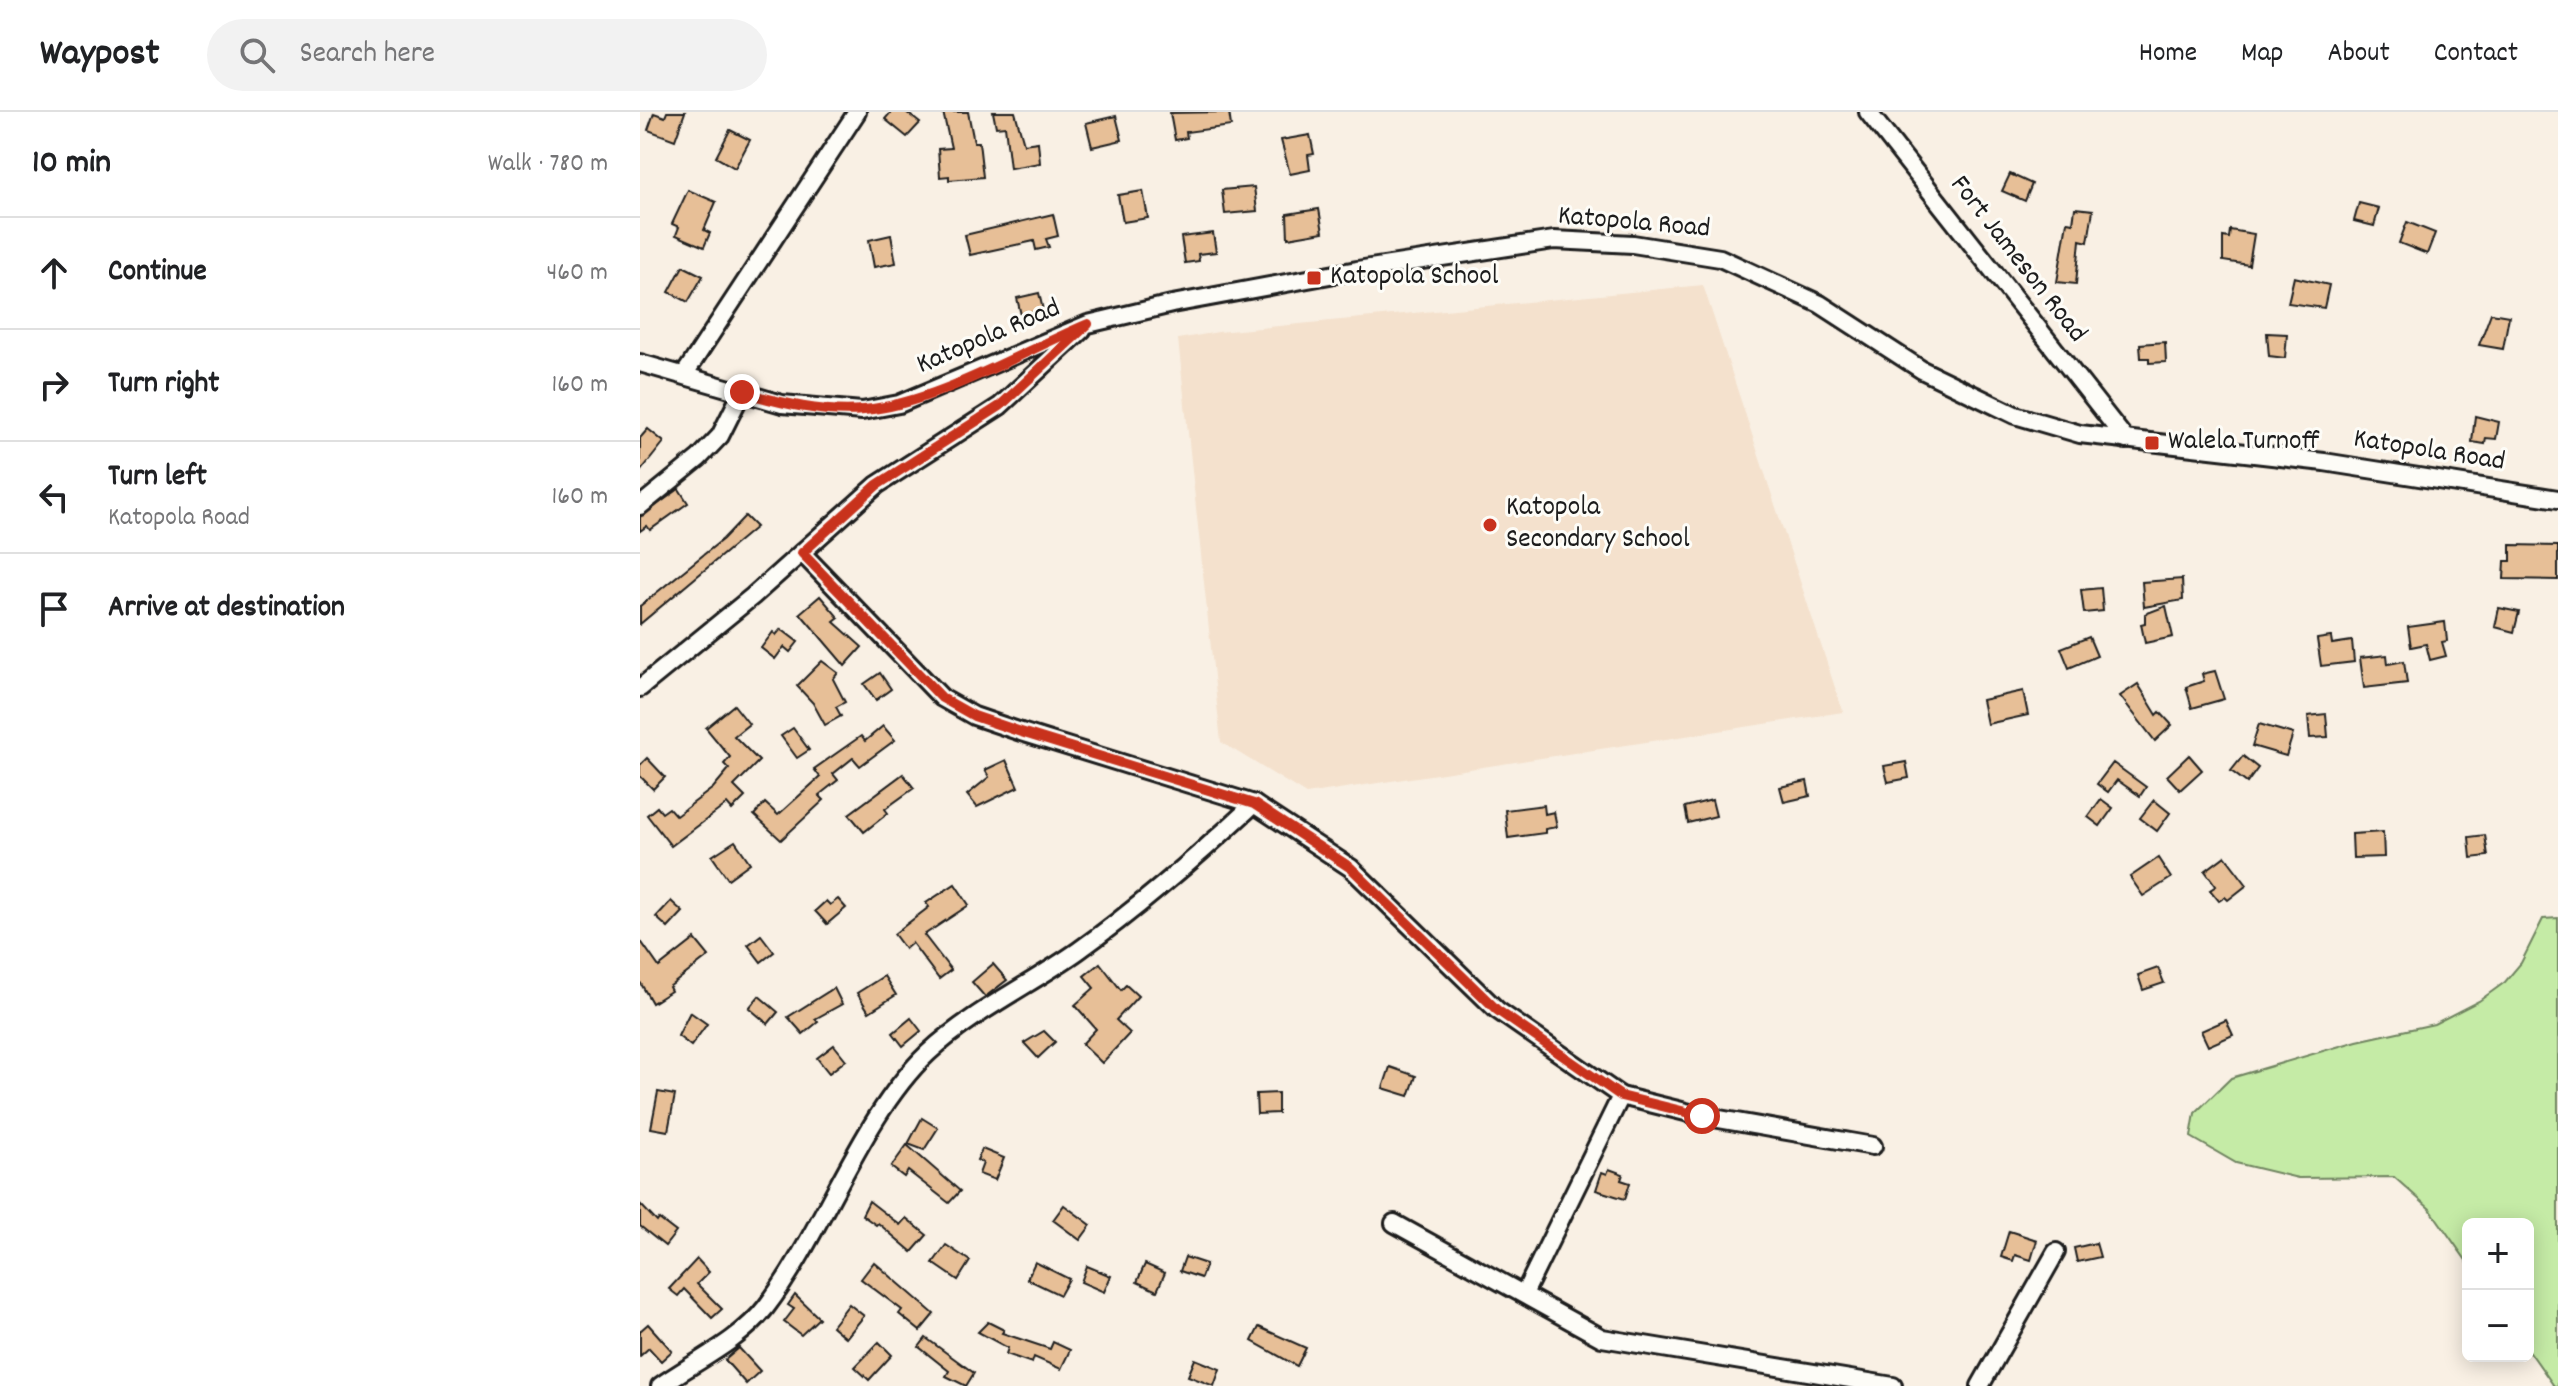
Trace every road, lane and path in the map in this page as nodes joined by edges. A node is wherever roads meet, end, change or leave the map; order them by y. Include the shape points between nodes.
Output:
1 (857, 112) edge
2 (1868, 112) edge
3 (1088, 324) junction
4 (640, 363) edge
5 (684, 375) junction
6 (742, 392) junction
7 (2126, 440) junction
8 (2558, 499) edge
9 (640, 506) edge
10 (802, 553) junction
11 (640, 688) edge
12 (1254, 804) junction
13 (1621, 1096) junction
14 (1873, 1146) dead end
15 (1394, 1223) dead end
16 (2056, 1252) dead end
17 (1525, 1292) junction
18 (660, 1386) edge
19 (1893, 1386) edge
20 (1980, 1386) edge

1 - 5 street
2 - 7 street, Fort Jameson Road
3 - 6 street, Katopola Road via 899,404 862,411 818,408
3 - 7 street, Katopola Road via 1357,270 1539,243 1633,244 1720,258 1820,304 1922,370 2015,415 2080,434
3 - 10 street via 1000,406 877,485
4 - 5 street, Katopola Road
5 - 6 street, Katopola Road
6 - 9 street via 720,436
7 - 8 street, Katopola Road via 2324,462
10 - 11 street
10 - 12 street via 942,698 974,716
12 - 13 street via 1351,868 1497,1010
12 - 18 street via 1186,868 1078,951 930,1052 898,1086 764,1309
13 - 14 street
13 - 17 street
15 - 17 street
16 - 20 street
17 - 19 street via 1602,1338

